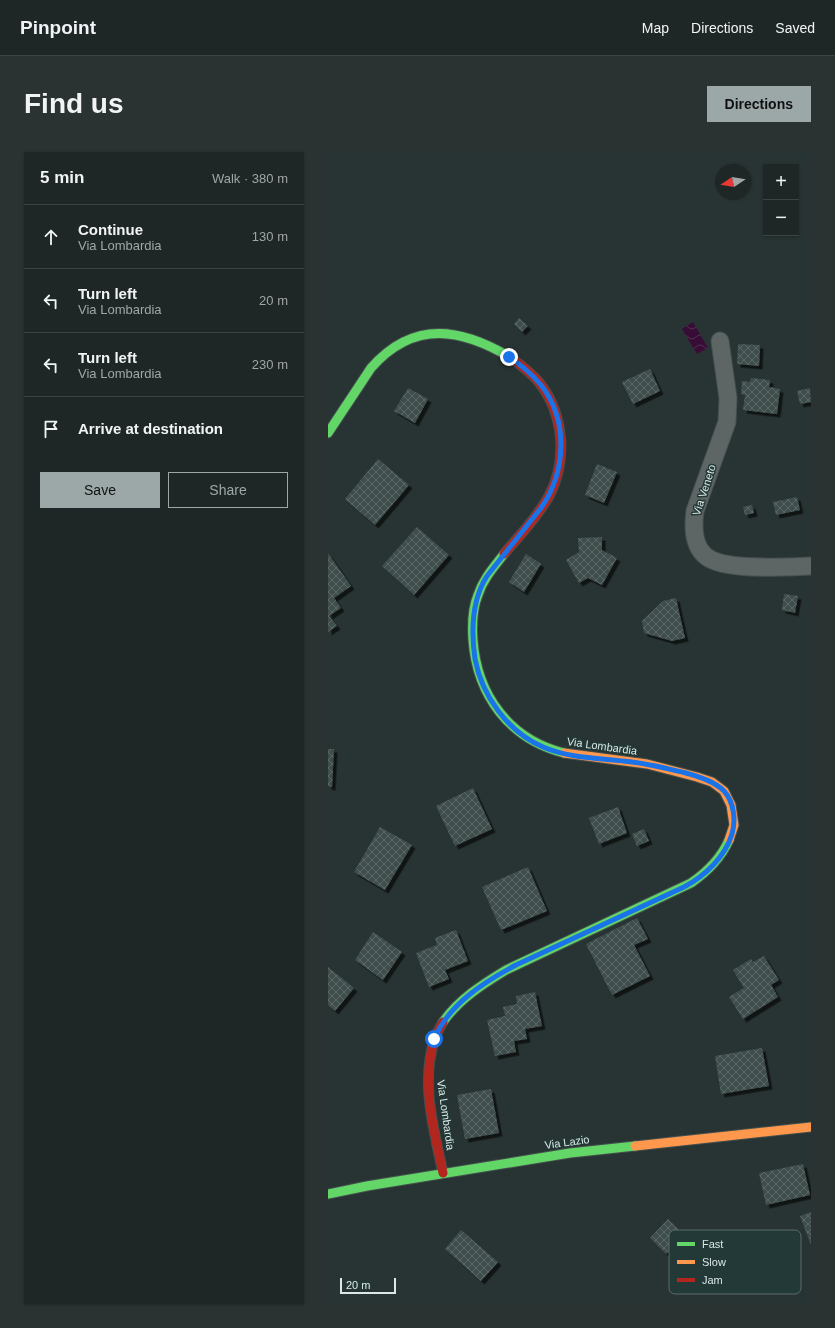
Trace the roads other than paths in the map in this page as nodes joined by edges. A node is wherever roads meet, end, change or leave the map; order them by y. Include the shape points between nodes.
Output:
1 (720, 341) dead end
2 (328, 433) edge
3 (811, 566) edge
4 (811, 1127) edge
5 (443, 1173) junction
6 (328, 1194) edge

1 - 3 street, Via Veneto via 728,414 696,511 694,525 697,542 706,556 722,563 756,567
2 - 5 street, Via Lombardia via 379,358 399,344 419,335 438,332 460,336 494,349 529,372 546,391 560,425 559,468 545,503 480,587 474,617 474,648 484,687 505,718 532,741 570,755 635,762 710,781 724,791 733,813 734,828 730,840 701,877 496,976 466,998 444,1021 432,1047 428,1073
4 - 5 street, Via Lazio via 570,1153
5 - 6 street, Via Lazio

